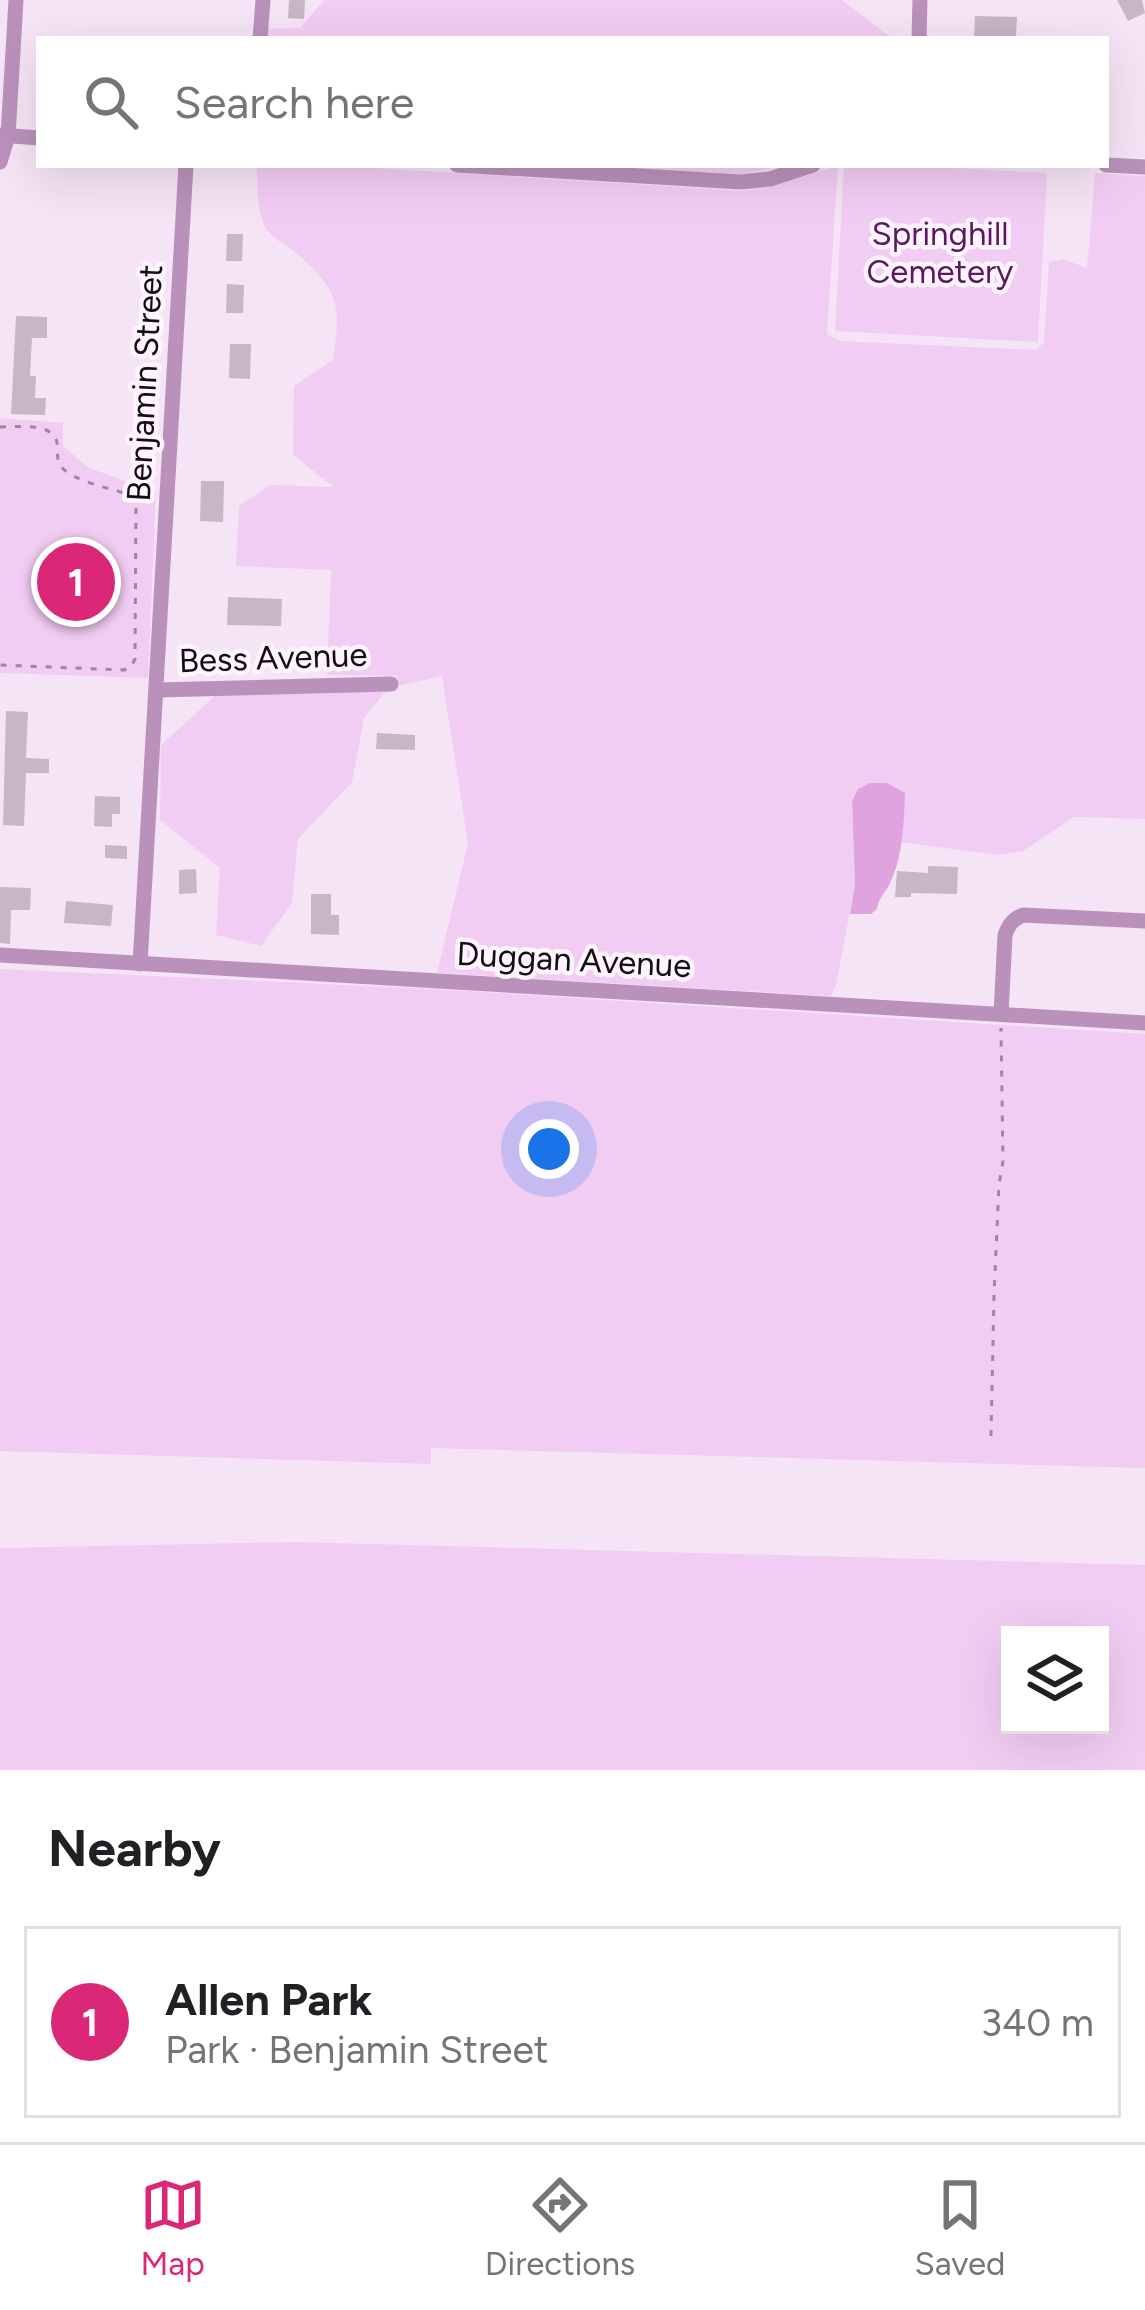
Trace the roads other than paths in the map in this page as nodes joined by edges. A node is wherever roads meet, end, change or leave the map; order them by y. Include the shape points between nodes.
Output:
1 (16, 0) edge
2 (263, 0) edge
3 (920, 0) edge
4 (260, 36) edge
5 (919, 36) edge
6 (4, 136) edge
7 (36, 138) edge
8 (0, 161) edge
9 (1109, 165) edge
10 (1145, 166) edge
11 (186, 168) edge
12 (507, 168) edge
13 (803, 168) edge
14 (391, 684) dead end
15 (158, 690) junction
16 (1145, 921) edge
17 (0, 955) edge
18 (140, 964) junction
19 (1000, 1015) junction
20 (1145, 1023) edge

1 - 6 street
2 - 4 street
3 - 5 street
6 - 7 street
6 - 8 street
9 - 10 street
11 - 15 street, Benjamin Street
12 - 13 street via 741,182
14 - 15 street, Bess Avenue
15 - 18 street, Benjamin Street
16 - 19 street via 1015,918 1005,935
17 - 18 street, Duggan Avenue
18 - 19 street, Duggan Avenue
19 - 20 street, Duggan Avenue

